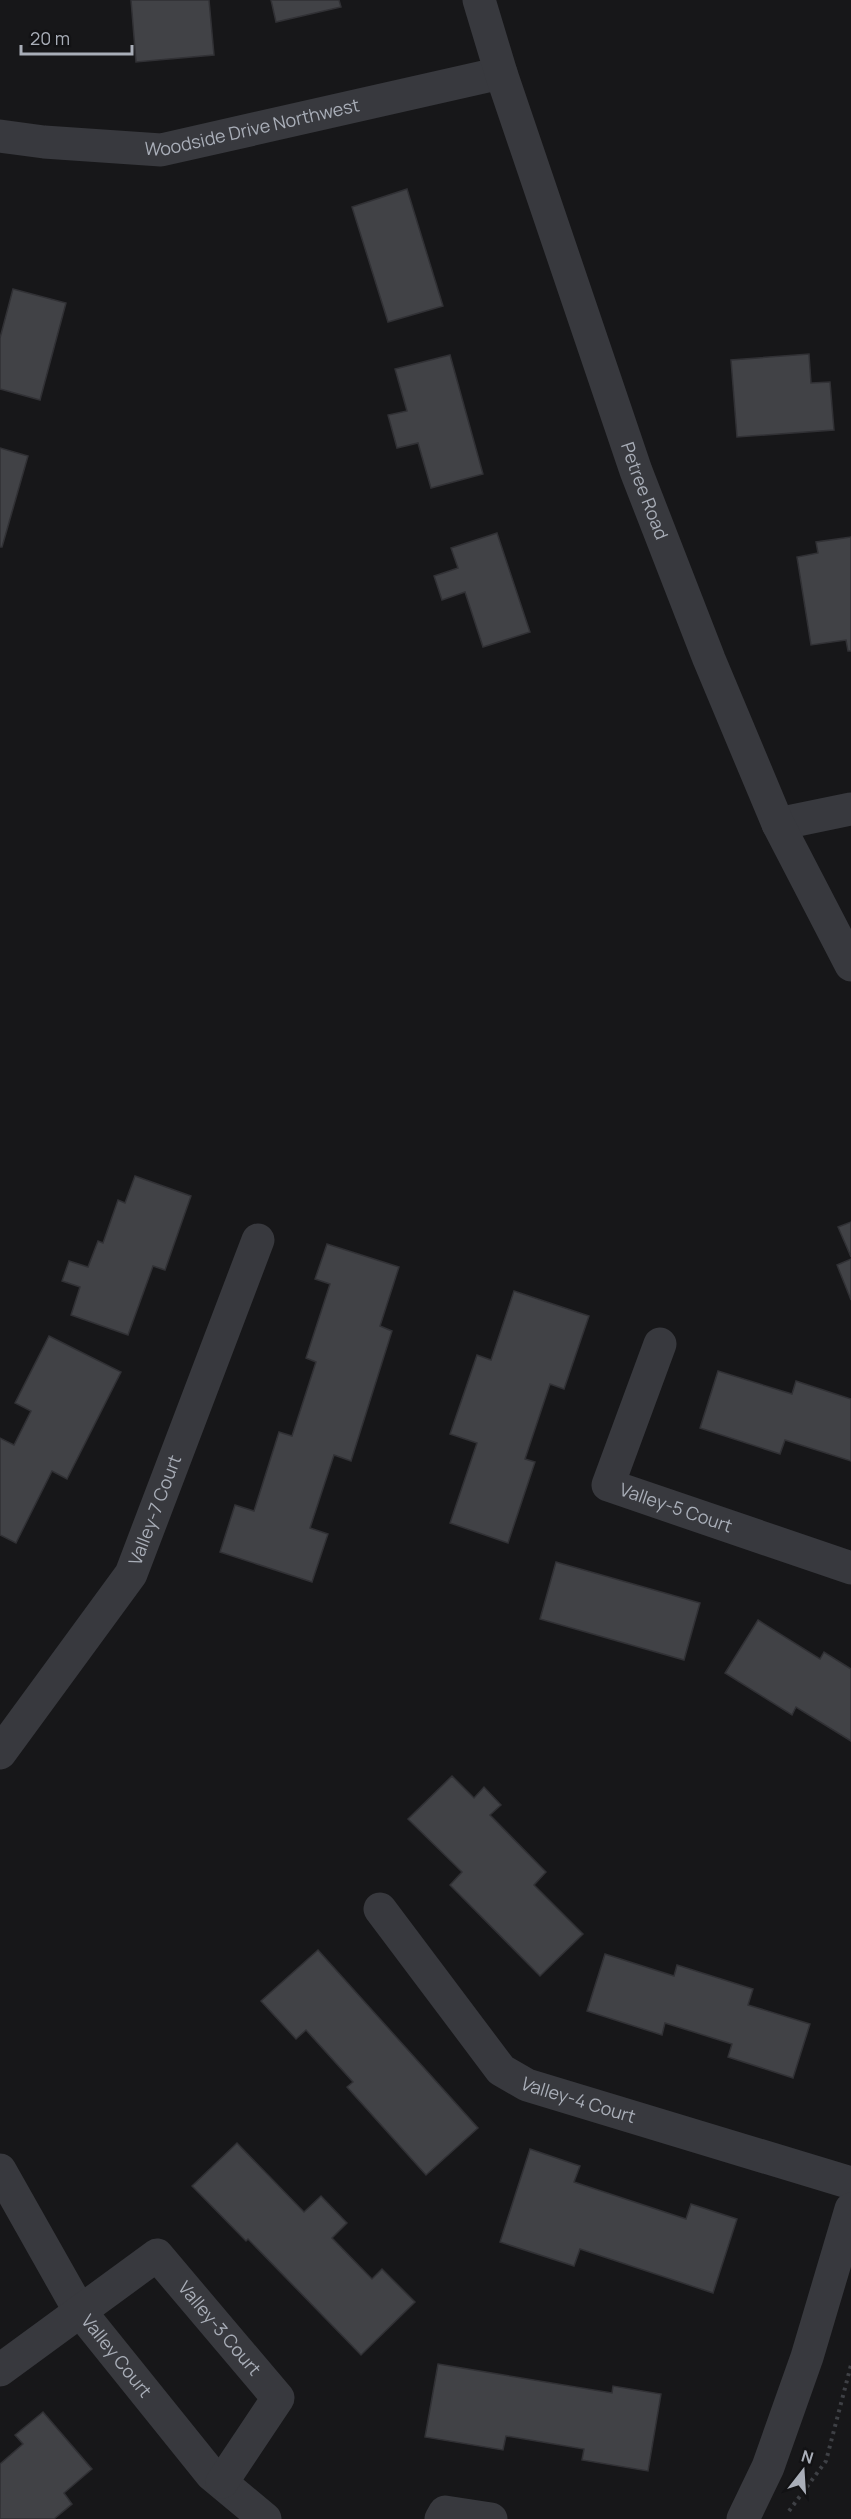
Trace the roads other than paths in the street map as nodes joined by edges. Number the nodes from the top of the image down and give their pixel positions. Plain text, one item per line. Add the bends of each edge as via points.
1 (479, 0) edge
2 (501, 73) junction
3 (0, 136) edge
4 (851, 809) edge
5 (778, 824) junction
6 (851, 965) edge
7 (258, 1240) dead end
8 (660, 1344) dead end
9 (851, 1568) edge
10 (0, 1753) edge
11 (380, 1909) dead end
12 (0, 2170) edge
13 (851, 2183) edge
14 (851, 2209) edge
15 (79, 2310) junction
16 (0, 2370) edge
17 (222, 2482) junction
18 (265, 2519) edge
19 (441, 2519) edge
20 (491, 2519) edge
21 (743, 2519) edge

1 - 2 street, Petree Road
2 - 3 street, Woodside Drive Northwest via 161,150
2 - 5 street, Petree Road via 636,471
4 - 5 street
5 - 6 street, Petree Road
7 - 10 street, Valley-7 Court via 131,1574
8 - 9 street, Valley-5 Court via 608,1485
11 - 13 street, Valley-4 Court via 501,2070 527,2085
12 - 15 street, Valley Court
14 - 21 street via 807,2357 768,2467
15 - 16 street
15 - 17 street, Valley Court via 211,2474
15 - 17 street, Valley-3 Court via 157,2255 278,2398
17 - 18 street, Valley Court
19 - 20 street via 445,2512

